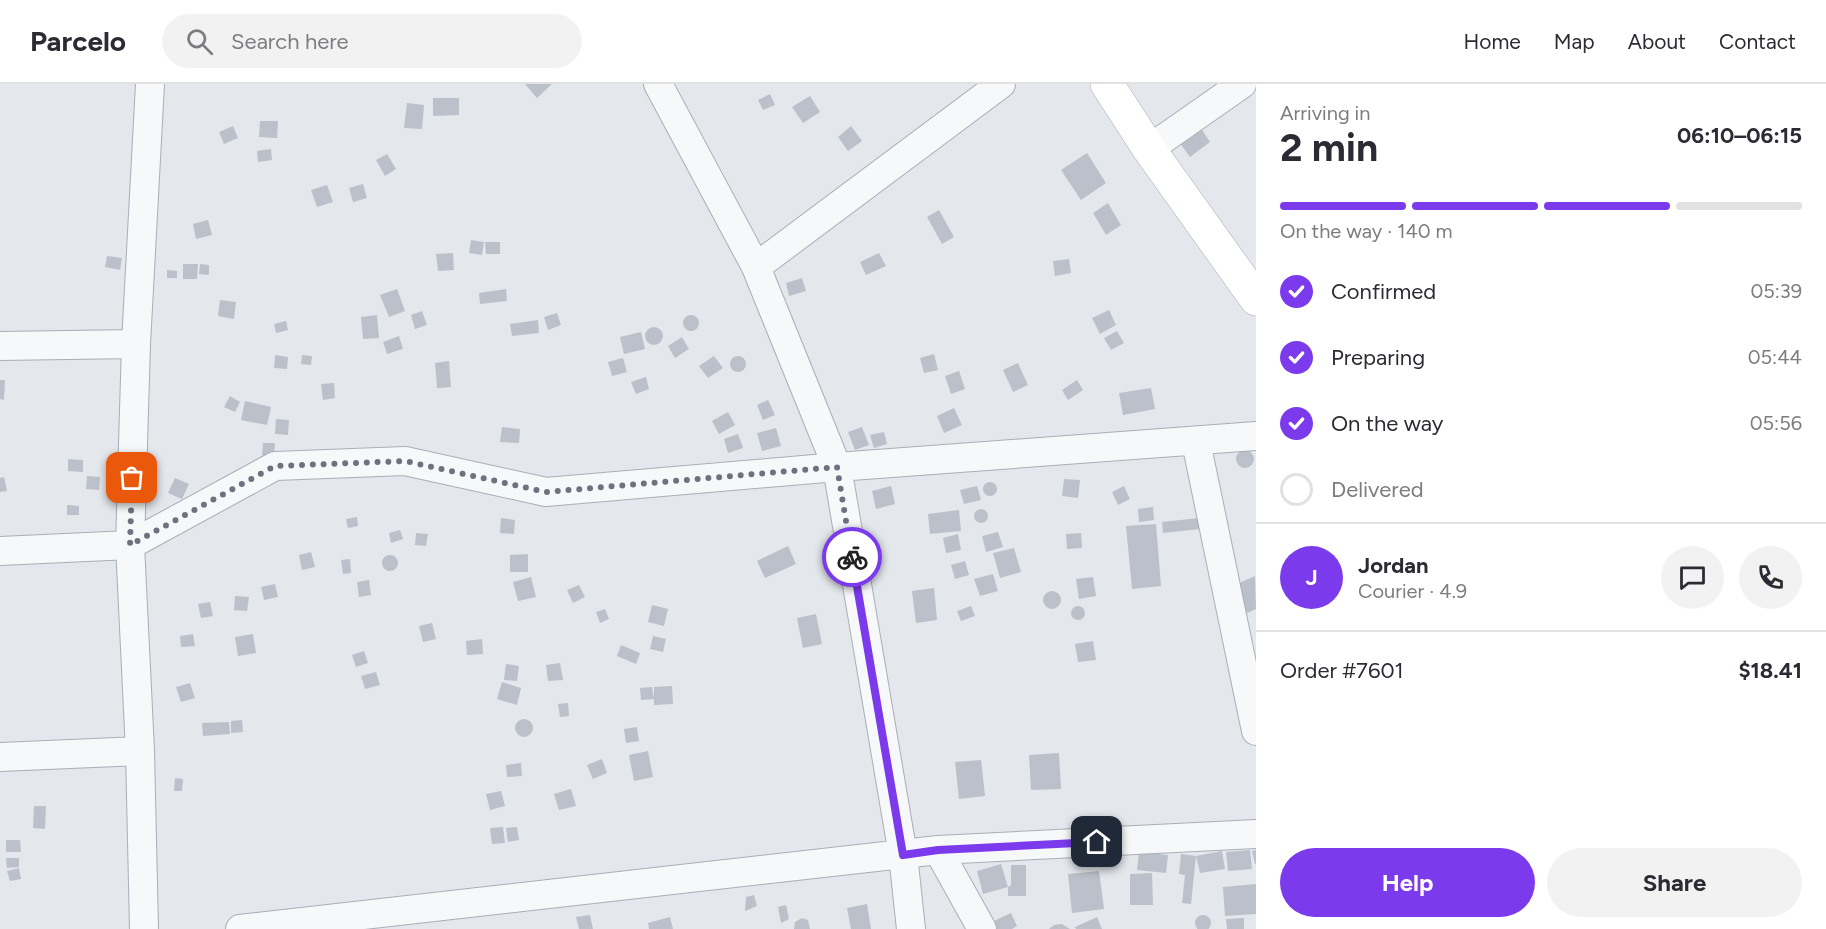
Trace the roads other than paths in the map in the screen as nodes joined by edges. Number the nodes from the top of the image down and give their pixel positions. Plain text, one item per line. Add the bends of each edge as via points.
1 (150, 84) edge
2 (658, 84) edge
3 (1001, 84) edge
4 (1107, 84) edge
5 (1242, 84) edge
6 (1149, 149) junction
7 (756, 267) junction
8 (1256, 299) edge
9 (136, 344) junction
10 (0, 346) edge
11 (1256, 436) edge
12 (1196, 442) junction
13 (837, 467) junction
14 (130, 545) junction
15 (0, 551) edge
16 (1256, 731) edge
17 (140, 751) junction
18 (0, 757) edge
19 (1256, 834) edge
20 (938, 850) junction
21 (903, 855) junction
22 (144, 929) edge
23 (240, 929) edge
24 (911, 929) edge
25 (982, 929) edge

1 - 9 street
2 - 7 street
3 - 7 street
4 - 6 street
5 - 6 street
6 - 8 street
7 - 13 street
9 - 10 street
9 - 14 street
11 - 12 street
12 - 13 street
12 - 16 street
13 - 14 street via 546,492 405,461 275,466
13 - 21 street
14 - 15 street
14 - 17 street
17 - 18 street
17 - 22 street
19 - 20 street
20 - 21 street
20 - 25 street
21 - 23 street
21 - 24 street

